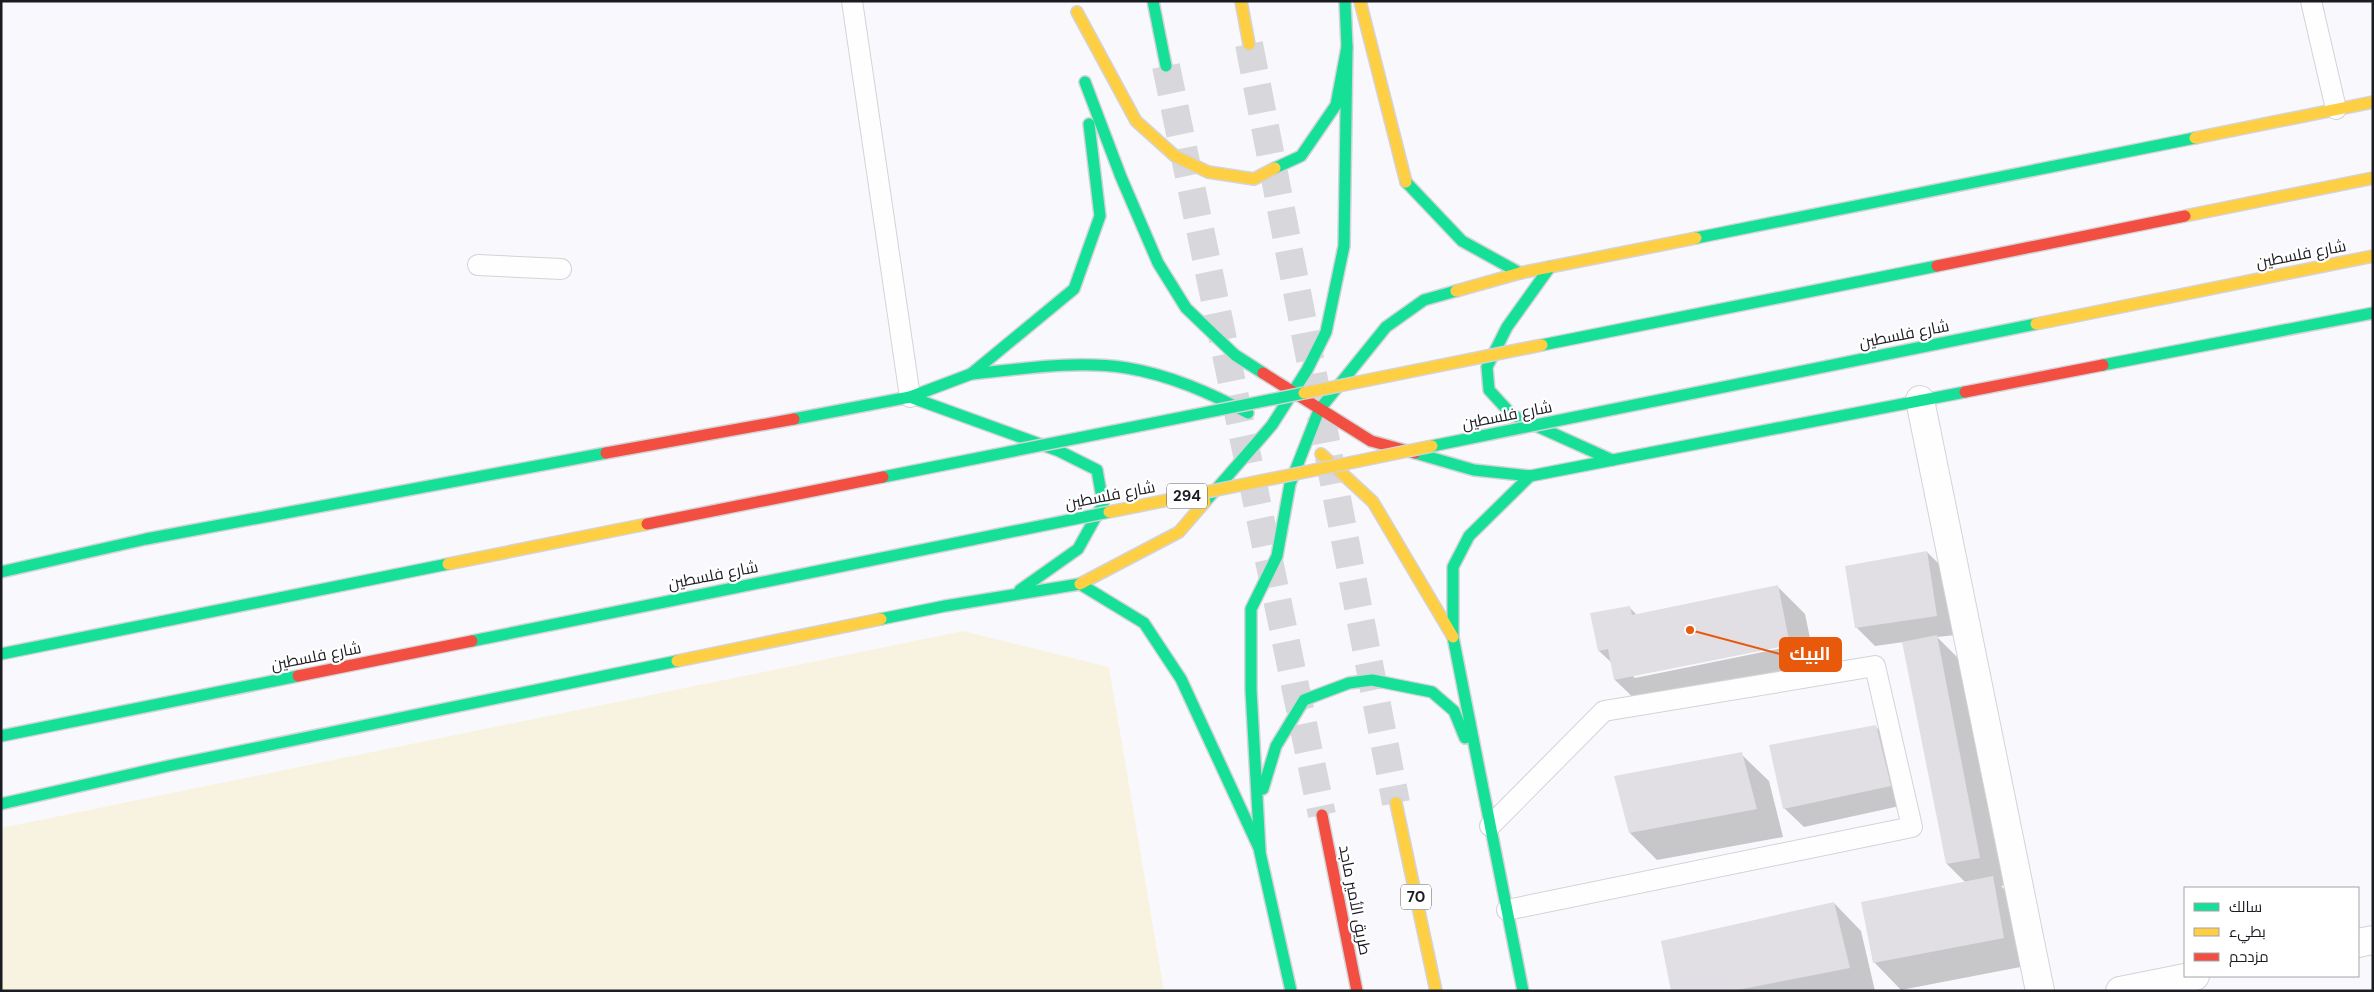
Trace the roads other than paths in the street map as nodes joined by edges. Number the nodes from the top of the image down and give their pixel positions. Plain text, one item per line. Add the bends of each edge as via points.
1 (852, 1) edge
2 (1153, 1) edge
3 (1241, 1) edge
4 (1345, 1) edge
5 (1360, 1) edge
6 (2310, 1) edge
7 (1076, 7) edge
8 (1080, 42) dead end
9 (1249, 44) tunnel mouth
10 (1347, 47) junction
11 (1166, 66) tunnel mouth
12 (2373, 102) edge
13 (2336, 109) junction
14 (2373, 178) edge
15 (2373, 256) edge
16 (478, 265) dead end
17 (1550, 266) junction
18 (561, 268) dead end
19 (1520, 272) junction
20 (2373, 313) edge
21 (971, 374) junction
22 (1292, 393) junction
23 (910, 397) junction
24 (1920, 400) junction
25 (1319, 410) junction
26 (1268, 423) junction
27 (1301, 443) junction
28 (1612, 460) junction
29 (1530, 476) junction
30 (1, 572) edge
31 (1080, 584) junction
32 (1015, 594) junction
33 (1453, 637) junction
34 (1, 654) edge
35 (1, 736) edge
36 (1480, 776) junction
37 (1396, 803) tunnel mouth
38 (1, 804) edge
39 (1322, 815) tunnel mouth
40 (1490, 826) junction
41 (1260, 850) junction
42 (1507, 910) junction
43 (2373, 940) edge
44 (2359, 943) edge
45 (2190, 977) edge
46 (1291, 991) edge
47 (1357, 991) edge
48 (1436, 991) edge
49 (1523, 991) edge
50 (2040, 991) edge
51 (2120, 991) edge

1 - 23 lane
2 - 11 main road
3 - 9 main road
4 - 10 main road
5 - 19 main road via 1406,184 1462,241
6 - 13 lane
7 - 8 main road
7 - 10 main road via 1136,121 1175,156 1208,172 1254,179 1301,156 1336,105
10 - 22 main road via 1344,246 1326,332
12 - 13 main road
13 - 17 main road
14 - 34 main road, bridge
15 - 35 main road, شارع فلسطين / 294, bridge
16 - 18 lane
17 - 19 main road
17 - 28 main road via 1507,327 1487,367 1489,390 1512,415
19 - 25 main road via 1424,300 1386,328
20 - 24 main road
21 - 22 main road via 1074,289 1100,216 1084,77 1121,177 1158,263 1186,308 1234,355
21 - 23 main road
21 - 26 main road via 1074,366 1109,366 1150,372 1225,400
22 - 25 main road
22 - 26 main road
23 - 30 main road via 155,538
23 - 32 main road via 1059,451 1097,470 1103,504 1078,549
24 - 28 main road
24 - 50 street
25 - 27 main road
25 - 29 main road via 1371,441 1474,470
26 - 31 main road via 1179,532
27 - 33 main road via 1325,456 1373,502
27 - 41 main road via 1277,556 1251,609 1251,690
28 - 29 main road
29 - 33 main road via 1469,536 1453,567
31 - 32 main road
31 - 41 main road via 1144,623 1181,679
32 - 38 main road via 488,700
33 - 36 main road
36 - 40 main road
36 - 41 main road via 1454,712 1432,692 1372,680 1349,683 1304,700 1276,746 1263,789
37 - 48 main road, 70
39 - 47 main road, طريق الأمير ماجد
40 - 42 main road
40 - 42 lane via 1604,712 1875,666 1912,827
41 - 46 main road
42 - 49 main road
43 - 44 street
45 - 51 street

